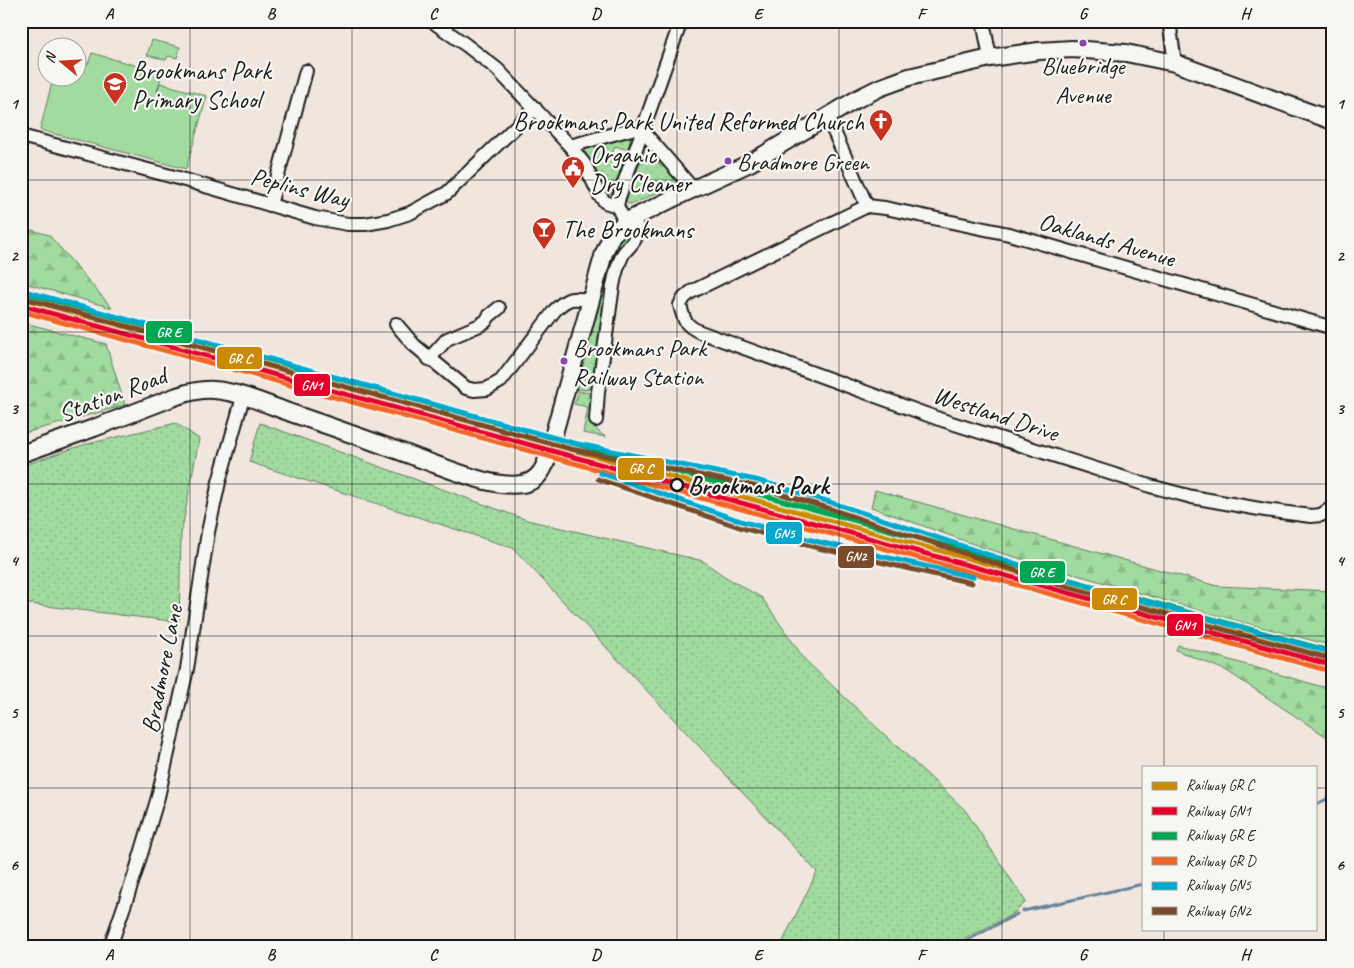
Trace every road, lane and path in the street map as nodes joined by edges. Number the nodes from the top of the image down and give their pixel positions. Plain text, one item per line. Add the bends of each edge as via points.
1 (432, 21) edge
2 (681, 21) edge
3 (983, 21) edge
4 (1168, 21) edge
5 (990, 58) junction
6 (1175, 63) junction
7 (306, 72) dead end
8 (535, 108) junction
9 (827, 116) junction
10 (1333, 121) edge
11 (642, 130) junction
12 (21, 136) edge
13 (570, 146) junction
14 (693, 189) junction
15 (270, 205) junction
16 (617, 206) junction
17 (867, 206) junction
18 (629, 220) junction
19 (597, 278) junction
20 (613, 283) junction
21 (590, 301) junction
22 (500, 308) dead end
23 (396, 324) dead end
24 (1333, 328) edge
25 (429, 359) junction
26 (244, 397) junction
27 (596, 420) dead end
28 (21, 454) edge
29 (1333, 507) edge
30 (110, 947) edge

1 - 8 street via 497,69
2 - 11 street
3 - 5 street
4 - 6 street
5 - 6 street via 1072,49 1126,53
5 - 9 street via 909,77 879,88
6 - 10 street
7 - 15 street
8 - 13 street
8 - 15 street, Peplins Way via 447,193 410,213 388,220 348,224
9 - 14 street via 750,163
9 - 17 street
11 - 13 street via 635,128
11 - 14 street
11 - 16 street
12 - 15 street, Peplins Way
13 - 16 street via 585,165 600,196 605,202
14 - 18 street
16 - 18 street
17 - 24 street, Oaklands Avenue via 1009,234
17 - 29 street, Westland Drive via 691,292 680,306 684,321 691,328 939,419 1146,484 1192,497 1311,516 1321,515
18 - 19 street via 607,244
18 - 20 street via 638,230
19 - 20 street
19 - 21 street, Station Road
20 - 27 street
21 - 25 street via 572,298 564,301 501,381 487,389 466,388
21 - 26 street, Station Road via 546,462 539,475 523,484 490,481 448,469
22 - 25 street via 480,325 447,339
23 - 25 street
26 - 28 street, Station Road via 214,390 190,392
26 - 30 street, Bradmore Lane via 208,532 186,669 158,797 136,874

